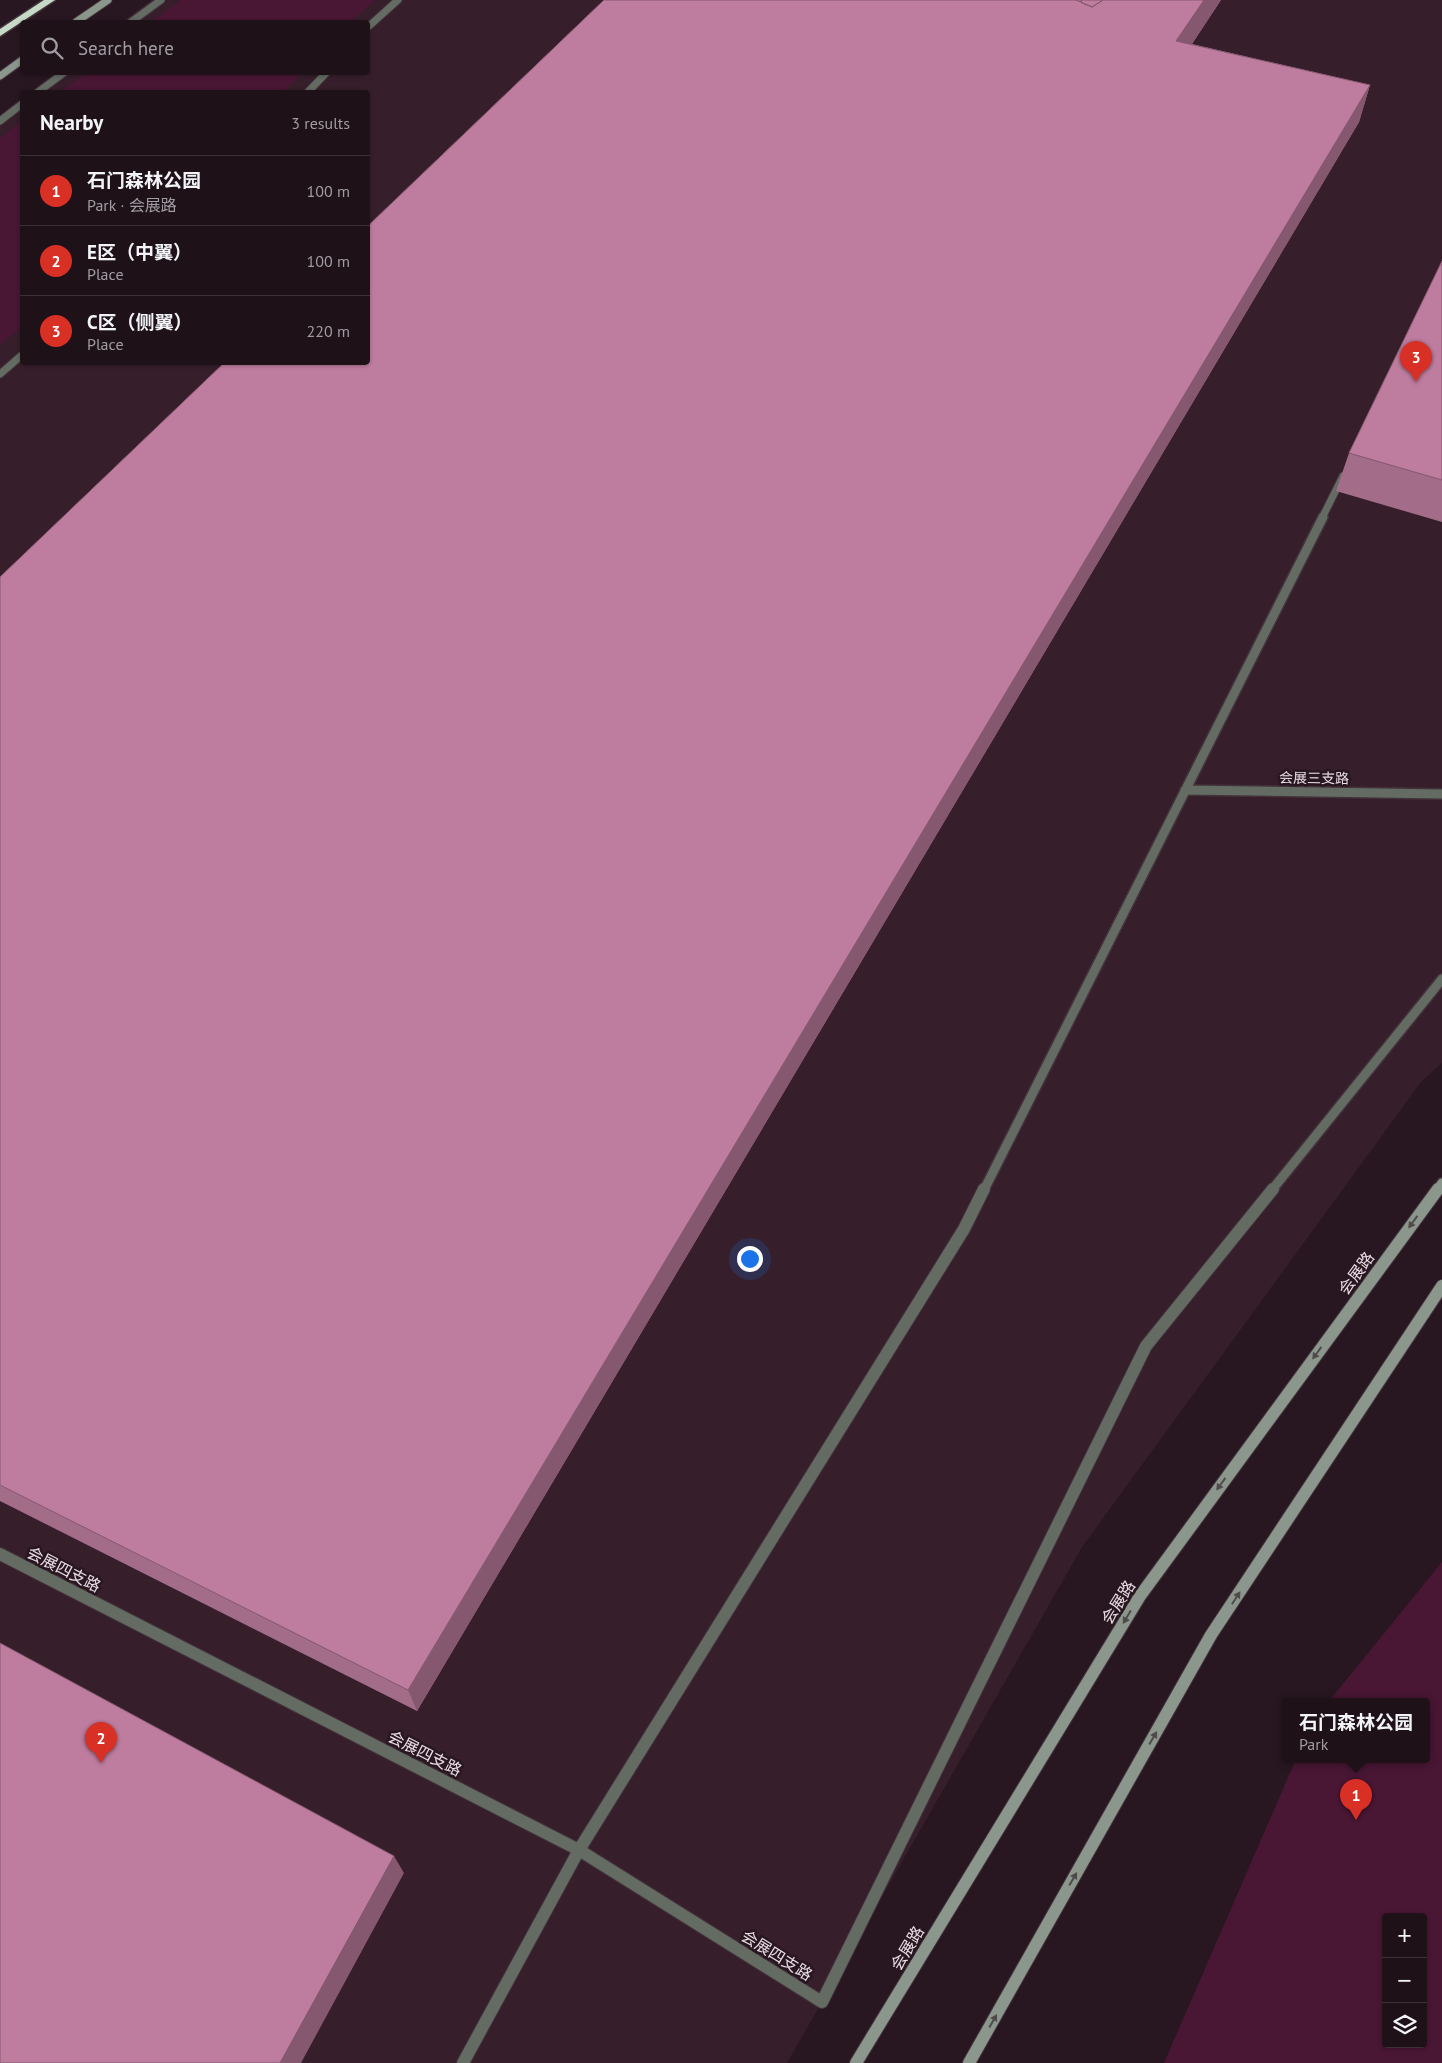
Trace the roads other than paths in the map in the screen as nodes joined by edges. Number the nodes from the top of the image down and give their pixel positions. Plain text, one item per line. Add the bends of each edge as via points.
1 (50, 0) edge
2 (108, 0) edge
3 (161, 0) edge
4 (398, 0) edge
5 (79, 20) edge
6 (134, 20) edge
7 (370, 25) edge
8 (0, 33) edge
9 (20, 61) edge
10 (61, 75) edge
11 (323, 75) edge
12 (0, 76) edge
13 (41, 90) edge
14 (310, 90) edge
15 (20, 106) edge
16 (0, 121) edge
17 (20, 357) edge
18 (0, 374) edge
19 (1348, 467) dead end
20 (1185, 790) junction
21 (1442, 794) edge
22 (1442, 979) edge
23 (1442, 1183) edge
24 (1442, 1286) edge
25 (0, 1554) edge
26 (579, 1850) junction
27 (463, 2063) edge
28 (856, 2063) edge
29 (969, 2063) edge

1 - 8 highway
2 - 5 main road
3 - 6 lane
4 - 7 lane
9 - 12 main road
10 - 13 lane
11 - 14 lane
15 - 16 lane
17 - 18 lane
19 - 20 lane
20 - 21 lane, 会展三支路
20 - 26 lane via 964,1229
22 - 26 lane, 会展四支路 via 1146,1346 822,2002
23 -> 28 main road, 会展路 via 1140,1596
29 -> 24 main road via 1211,1635
25 - 26 lane, 会展四支路
26 - 27 lane

